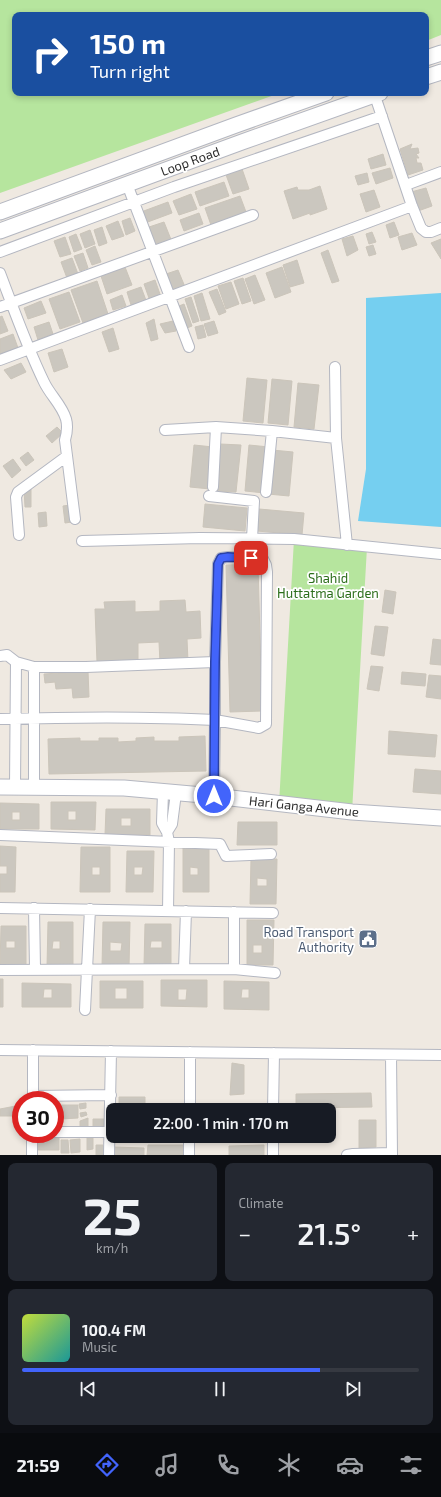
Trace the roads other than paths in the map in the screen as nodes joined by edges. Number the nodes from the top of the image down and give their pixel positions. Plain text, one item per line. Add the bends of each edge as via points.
1 (441, 53) edge
2 (429, 57) edge
3 (441, 72) edge
4 (429, 76) edge
5 (318, 96) edge
6 (370, 96) edge
7 (377, 96) edge
8 (382, 116) junction
9 (441, 172) edge
10 (127, 184) junction
11 (406, 185) junction
12 (134, 203) junction
13 (412, 206) junction
14 (0, 212) edge
15 (253, 215) dead end
16 (441, 228) edge
17 (0, 231) edge
18 (153, 251) junction
19 (0, 252) edge
20 (0, 273) edge
21 (170, 296) junction
22 (11, 303) junction
23 (0, 307) edge
24 (189, 348) dead end
25 (28, 350) junction
26 (0, 360) edge
27 (335, 367) dead end
28 (216, 427) junction
29 (165, 430) dead end
30 (272, 431) junction
31 (336, 438) junction
32 (67, 456) junction
33 (266, 492) dead end
34 (75, 519) dead end
35 (19, 535) dead end
36 (252, 539) junction
37 (82, 541) dead end
38 (347, 545) junction
39 (441, 554) edge
40 (0, 656) edge
41 (16, 662) junction
42 (215, 662) junction
43 (34, 668) junction
44 (33, 718) junction
45 (0, 719) edge
46 (15, 719) junction
47 (216, 720) junction
48 (7, 787) edge
49 (34, 787) junction
50 (170, 792) junction
51 (214, 796) junction
52 (441, 818) edge
53 (0, 835) edge
54 (168, 837) junction
55 (271, 854) dead end
56 (0, 908) edge
57 (34, 908) junction
58 (90, 909) junction
59 (168, 911) junction
60 (186, 911) junction
61 (234, 912) junction
62 (273, 913) dead end
63 (35, 969) junction
64 (87, 969) junction
65 (184, 969) junction
66 (234, 969) junction
67 (0, 970) edge
68 (275, 973) dead end
69 (85, 1010) dead end
70 (0, 1050) edge
71 (33, 1050) junction
72 (111, 1052) junction
73 (190, 1052) junction
74 (274, 1053) junction
75 (391, 1055) junction
76 (441, 1056) edge
77 (33, 1091) edge
78 (111, 1095) junction
79 (64, 1097) edge
80 (111, 1103) edge
81 (190, 1103) edge
82 (273, 1103) edge
83 (64, 1132) edge
84 (106, 1132) edge
85 (32, 1143) edge
86 (109, 1143) edge
87 (189, 1143) edge
88 (273, 1143) edge
89 (392, 1154) edge
90 (32, 1155) edge
91 (110, 1155) edge
92 (189, 1155) edge
93 (273, 1155) edge
94 (348, 1155) edge

1 - 2 main road
3 - 4 main road
5 - 14 main road, Loop Road
6 - 10 main road, Loop Road
7 - 8 street
8 - 11 street
8 - 12 street
9 - 11 street
10 - 12 street
10 - 17 main road, Loop Road
11 - 13 street
12 - 18 street
12 - 19 street
13 - 16 street via 421,228 426,232
13 - 21 street
15 - 18 street
18 - 21 street
18 - 22 street
20 - 22 street
21 - 24 street
21 - 25 street
22 - 23 street
22 - 25 street
25 - 26 street
25 - 32 street via 46,388 66,419 68,429 64,440
27 - 31 street
28 - 29 street
28 - 30 street
28 - 36 street via 211,492 254,501
30 - 31 street
30 - 33 street
31 - 38 street
32 - 34 street
32 - 35 street via 18,492 16,497
36 - 37 street
36 - 38 street via 294,539
38 - 39 street
40 - 41 street via 7,655
41 - 43 street
41 - 46 street
42 - 43 street
42 - 47 street
42 - 47 street via 218,564 221,558 228,557 263,559 267,572 266,724 259,728
43 - 44 street
44 - 46 street
44 - 47 street
44 - 49 street
45 - 46 street
46 - 48 street via 16,740
47 - 51 street
48 - 49 main road, Hari Ganga Avenue
49 - 50 main road, Hari Ganga Avenue via 124,788
50 - 51 main road, Hari Ganga Avenue
50 - 54 street via 162,823
51 - 52 main road, Hari Ganga Avenue via 323,809
53 - 54 street
54 - 55 street via 220,844 226,856
54 - 59 street
56 - 57 street
57 - 58 street
57 - 63 street
58 - 59 street
58 - 64 street
59 - 60 street
60 - 61 street
60 - 65 street
61 - 62 street
61 - 66 street
63 - 64 street
63 - 67 street
64 - 65 street
64 - 69 street
65 - 66 street
66 - 68 street
70 - 71 street
71 - 72 street
71 - 77 street
72 - 73 street
72 - 78 street
73 - 74 street
73 - 81 street
74 - 75 street
74 - 82 street
75 - 76 street
75 - 89 street
78 - 79 street
78 - 80 street
83 - 84 street
85 - 90 street
86 - 91 street
87 - 92 street
88 - 93 street
89 - 94 street

